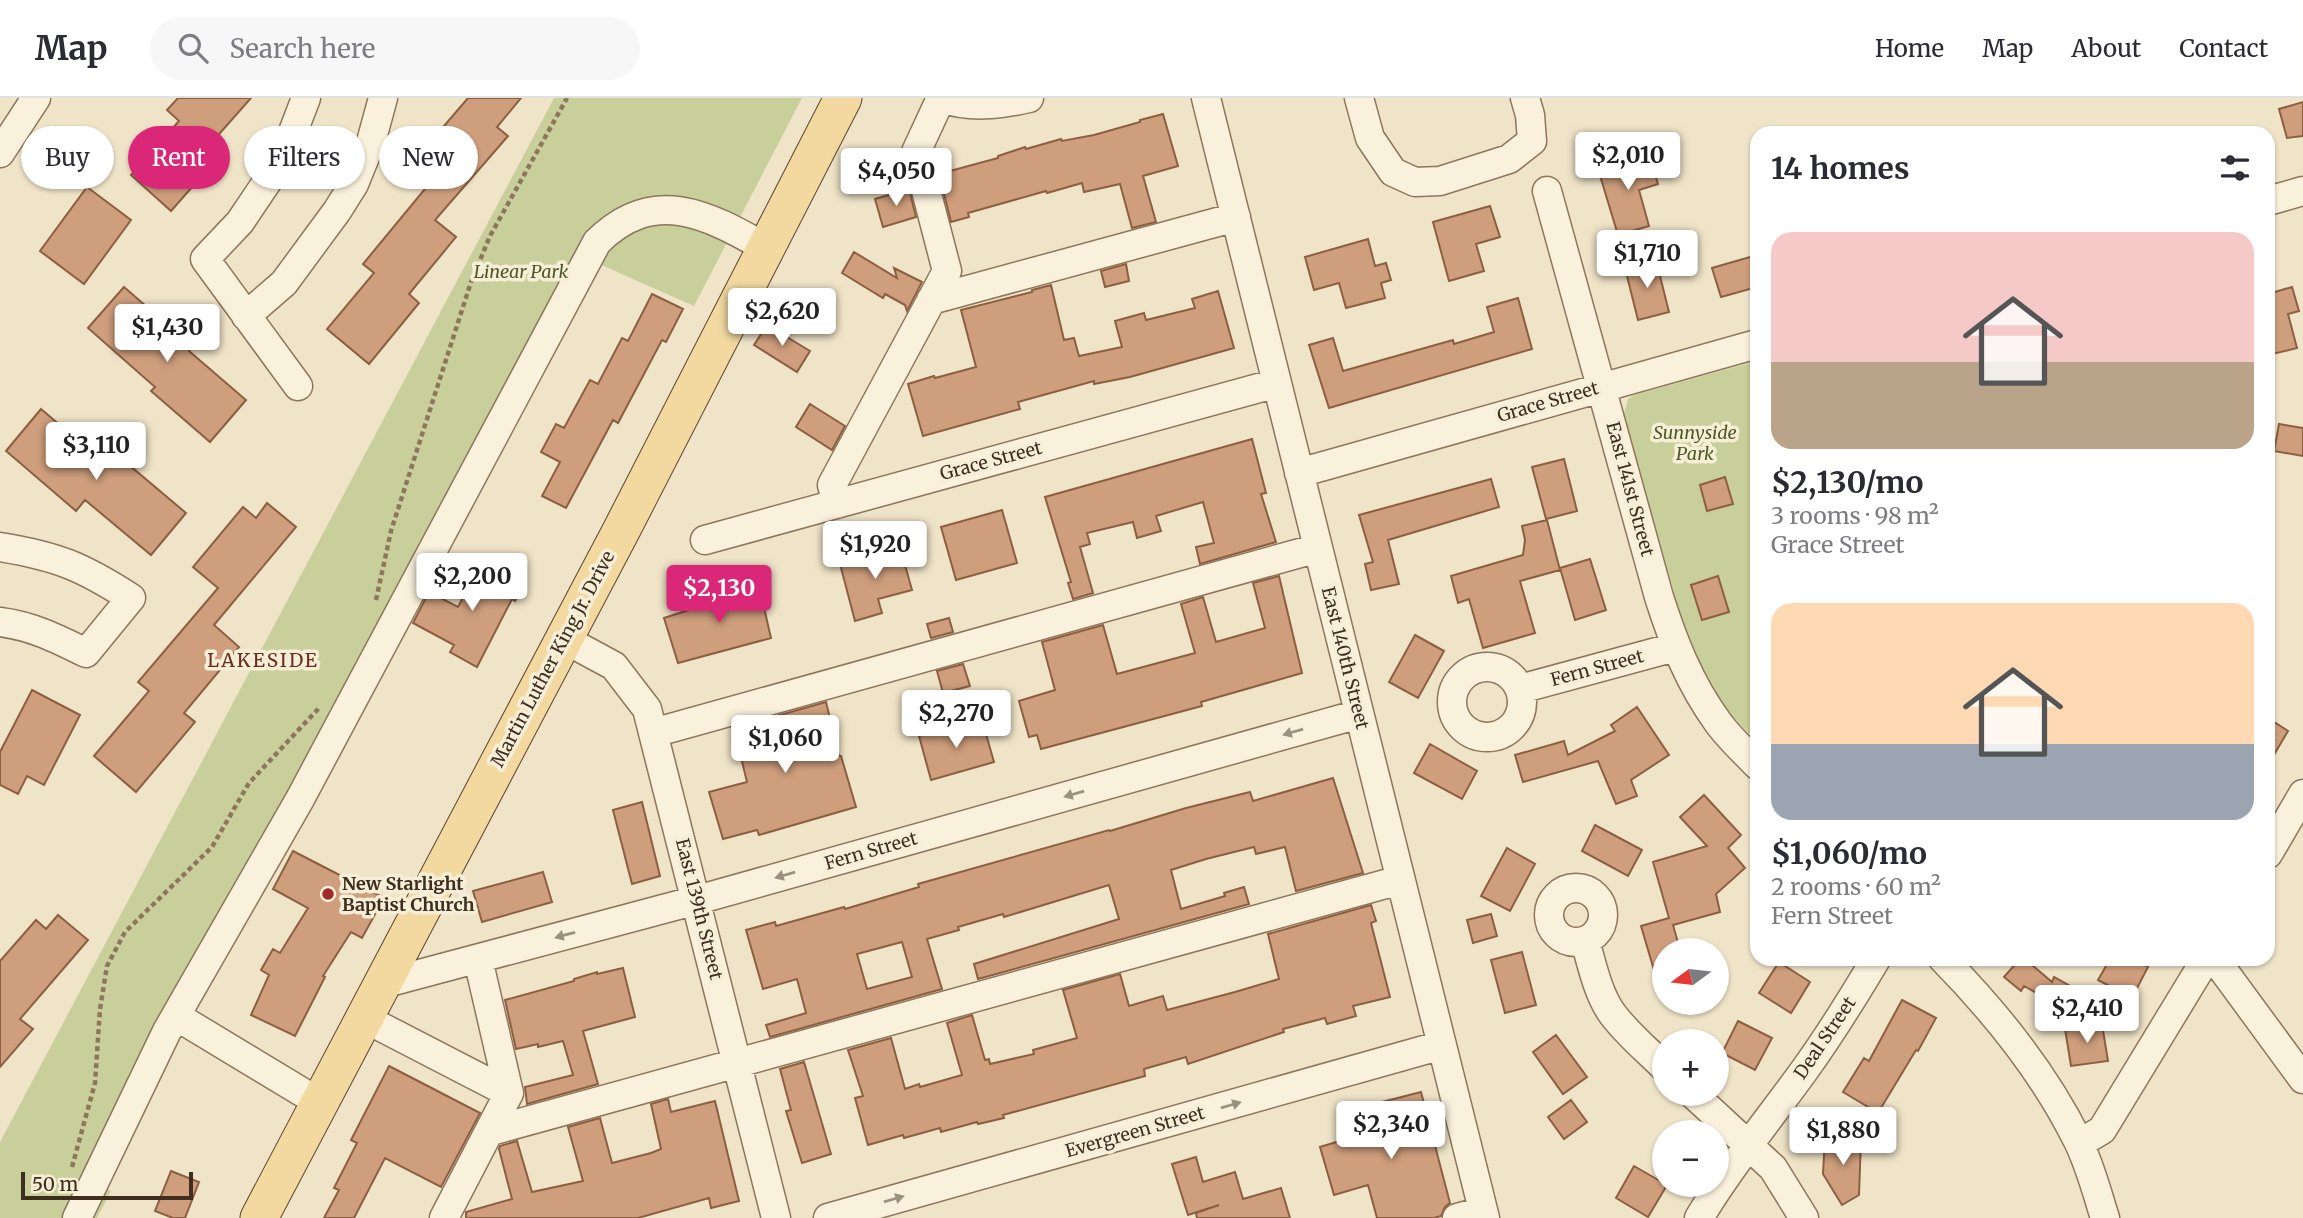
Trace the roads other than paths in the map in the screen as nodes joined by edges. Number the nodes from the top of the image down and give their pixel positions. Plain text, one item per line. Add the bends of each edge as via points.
1 (36, 98) edge
2 (306, 98) edge
3 (383, 98) edge
4 (843, 98) edge
5 (941, 98) edge
6 (1029, 98) edge
7 (1206, 98) edge
8 (1359, 98) edge
9 (1525, 98) edge
10 (0, 153) edge
11 (1547, 191) dead end
12 (2303, 191) edge
13 (2275, 199) edge
14 (1236, 217) junction
15 (766, 248) junction
16 (931, 300) junction
17 (246, 316) junction
18 (1750, 346) edge
19 (1277, 383) junction
20 (298, 386) dead end
21 (1602, 387) junction
22 (1299, 473) junction
23 (837, 504) junction
24 (705, 540) dead end
25 (0, 547) edge
26 (1318, 548) junction
27 (0, 622) edge
28 (564, 639) junction
29 (1675, 647) junction
30 (1520, 689) dead end
31 (1359, 714) junction
32 (653, 733) junction
33 (1750, 757) edge
34 (2303, 794) edge
35 (2275, 842) edge
36 (1401, 880) junction
37 (697, 900) junction
38 (1585, 941) dead end
39 (478, 959) junction
40 (1871, 966) edge
41 (1949, 966) edge
42 (2202, 966) edge
43 (2220, 966) edge
44 (382, 984) junction
45 (176, 1016) junction
46 (364, 1018) junction
47 (1442, 1045) junction
48 (1652, 1055) edge
49 (737, 1063) junction
50 (2303, 1079) edge
51 (509, 1093) junction
52 (320, 1103) junction
53 (1706, 1106) edge
54 (491, 1131) junction
55 (2080, 1143) junction
56 (1748, 1145) junction
57 (1475, 1216) edge
58 (77, 1218) edge
59 (259, 1218) edge
60 (444, 1218) edge
61 (776, 1218) edge
62 (828, 1218) edge
63 (1699, 1218) edge
64 (1804, 1218) edge
65 (2105, 1218) edge

1 - 10 street
2 - 17 street via 283,158 240,222 205,259
3 - 17 street via 371,142 348,193 284,283
4 - 15 main road, Martin Luther King Jr. Drive
5 - 6 street via 969,105
5 - 16 street via 916,152 947,271
7 - 14 street, East 140th Street
8 - 9 street via 1370,138 1393,172 1415,182 1440,181 1509,159 1525,147 1532,141
11 - 21 street, East 141st Street
12 - 13 street
14 - 16 street
14 - 19 street, East 140th Street
15 - 28 main road, Martin Luther King Jr. Drive
15 - 45 street via 701,215 661,210 612,226 597,242 300,799
16 - 23 street via 831,485
17 - 20 street
18 - 21 street, Grace Street
19 - 22 street, East 140th Street
19 - 23 street, Grace Street
21 - 22 street, Grace Street
21 - 29 street, East 141st Street
22 - 26 street, East 140th Street
23 - 24 street, Grace Street
25 - 27 street via 64,561 93,573 131,598 86,653 23,625
26 - 31 street, East 140th Street
26 - 32 street
28 - 32 street, East 139th Street via 614,666 647,709
28 - 44 main road, Martin Luther King Jr. Drive
29 - 30 street, Fern Street
29 - 33 street, East 141st Street via 1718,723
31 - 36 street, East 140th Street
31 -> 37 street, Fern Street
32 - 37 street, East 139th Street
34 - 35 street
36 - 47 street, East 140th Street
36 - 49 street
37 -> 39 street, Fern Street
37 - 49 street, East 139th Street
38 - 48 street via 1602,996
39 - 44 street, Fern Street
39 - 51 street
40 - 56 street, Deal Street via 1805,1069
41 - 55 street via 2012,1037
42 - 55 street via 2102,1130
43 - 50 street
44 - 46 main road, Martin Luther King Jr. Drive
45 - 52 street
45 - 58 street
46 - 51 street
46 - 52 main road, Martin Luther King Jr. Drive
47 - 57 street, East 140th Street
62 -> 47 street, Evergreen Street
49 - 54 street
49 - 61 street, East 139th Street
51 - 54 street
52 - 59 main road, Martin Luther King Jr. Drive
53 - 56 street
54 - 60 street
55 - 65 street
56 - 63 street, Deal Street
56 - 64 street via 1773,1168

